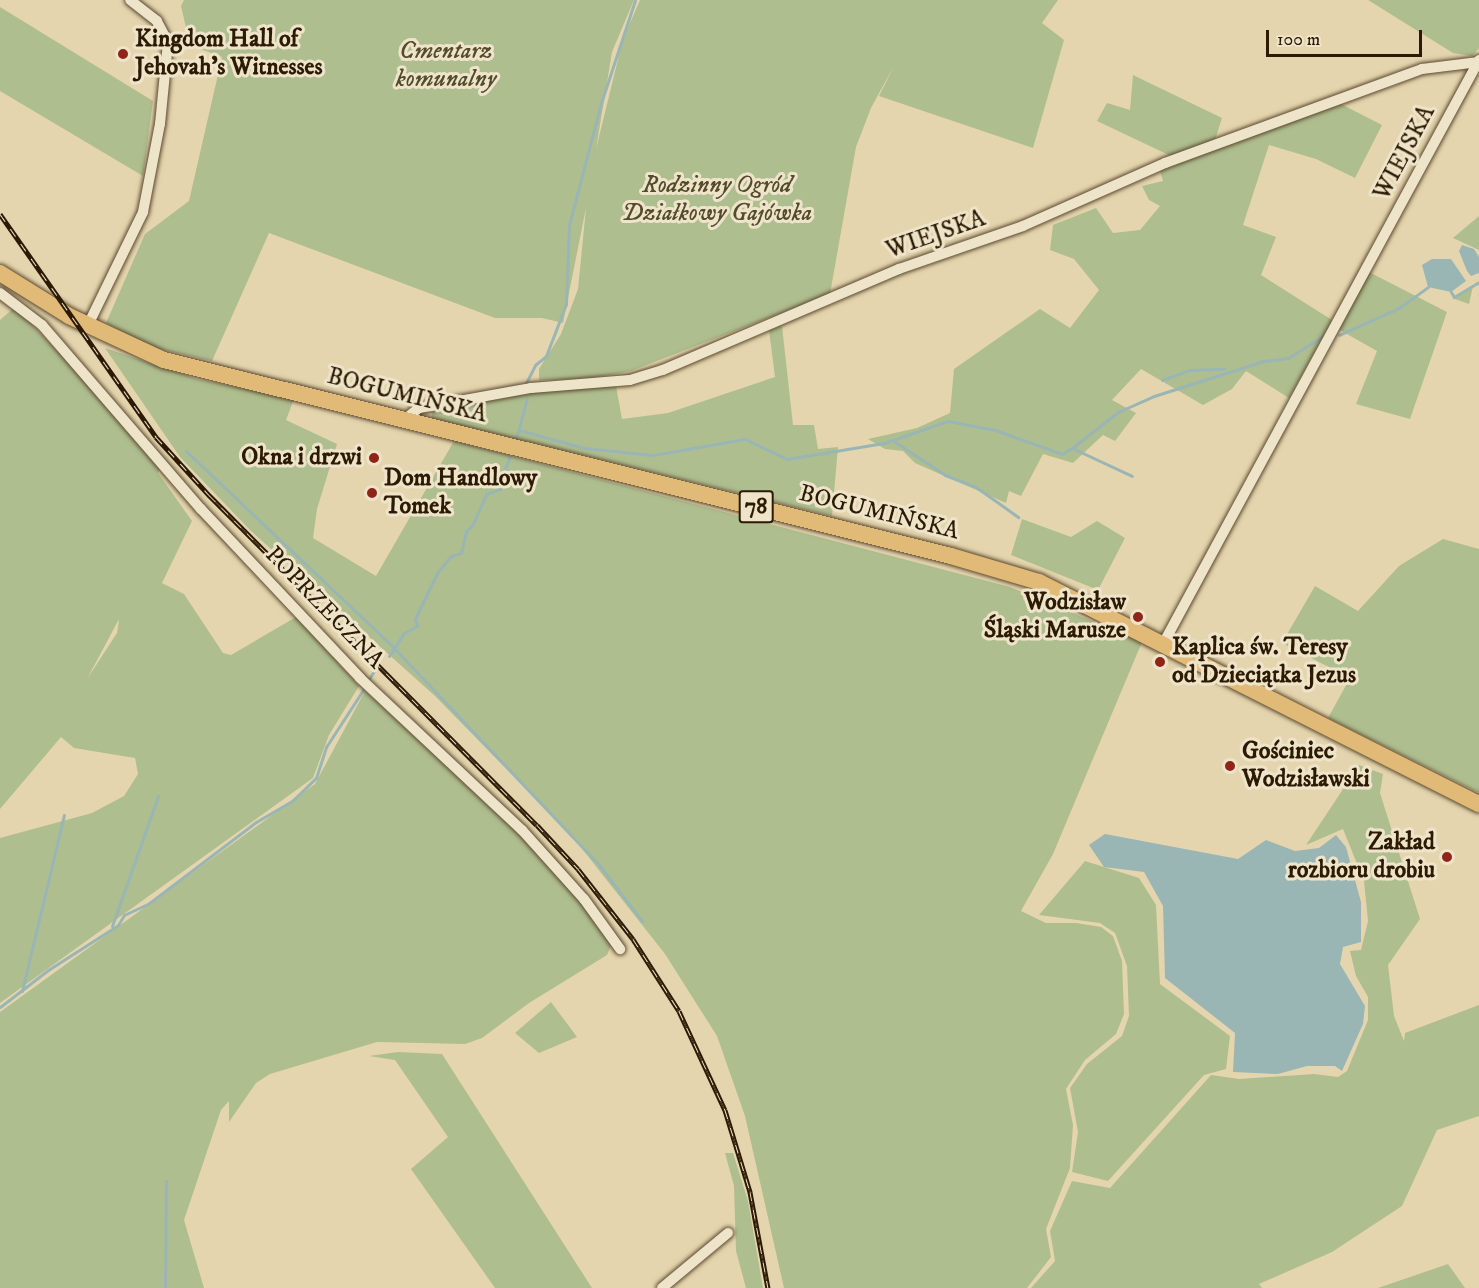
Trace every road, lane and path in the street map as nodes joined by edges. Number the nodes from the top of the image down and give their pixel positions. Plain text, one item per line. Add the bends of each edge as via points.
1 (130, 0) edge
2 (1479, 61) edge
3 (0, 273) edge
4 (0, 293) edge
5 (88, 325) junction
6 (404, 420) junction
7 (1163, 644) junction
8 (1479, 804) edge
9 (620, 949) dead end
10 (728, 1233) dead end
11 (662, 1288) edge

1 - 5 street via 157,21 168,42 160,124 143,212
2 - 6 street, WIEJSKA via 1422,69 1165,163 1023,226 899,269 663,370 630,380 531,388 419,408
2 - 7 street, WIEJSKA
3 - 5 main road, BOGUMIŃSKA / 78
4 - 9 street, POPRZECZNA via 42,325 201,509 360,678 522,830 584,899
5 - 6 main road, BOGUMIŃSKA / 78 via 164,360
6 - 7 main road, BOGUMIŃSKA / 78 via 1013,573 1080,600
7 - 8 main road, BOGUMIŃSKA / 78
10 - 11 street

